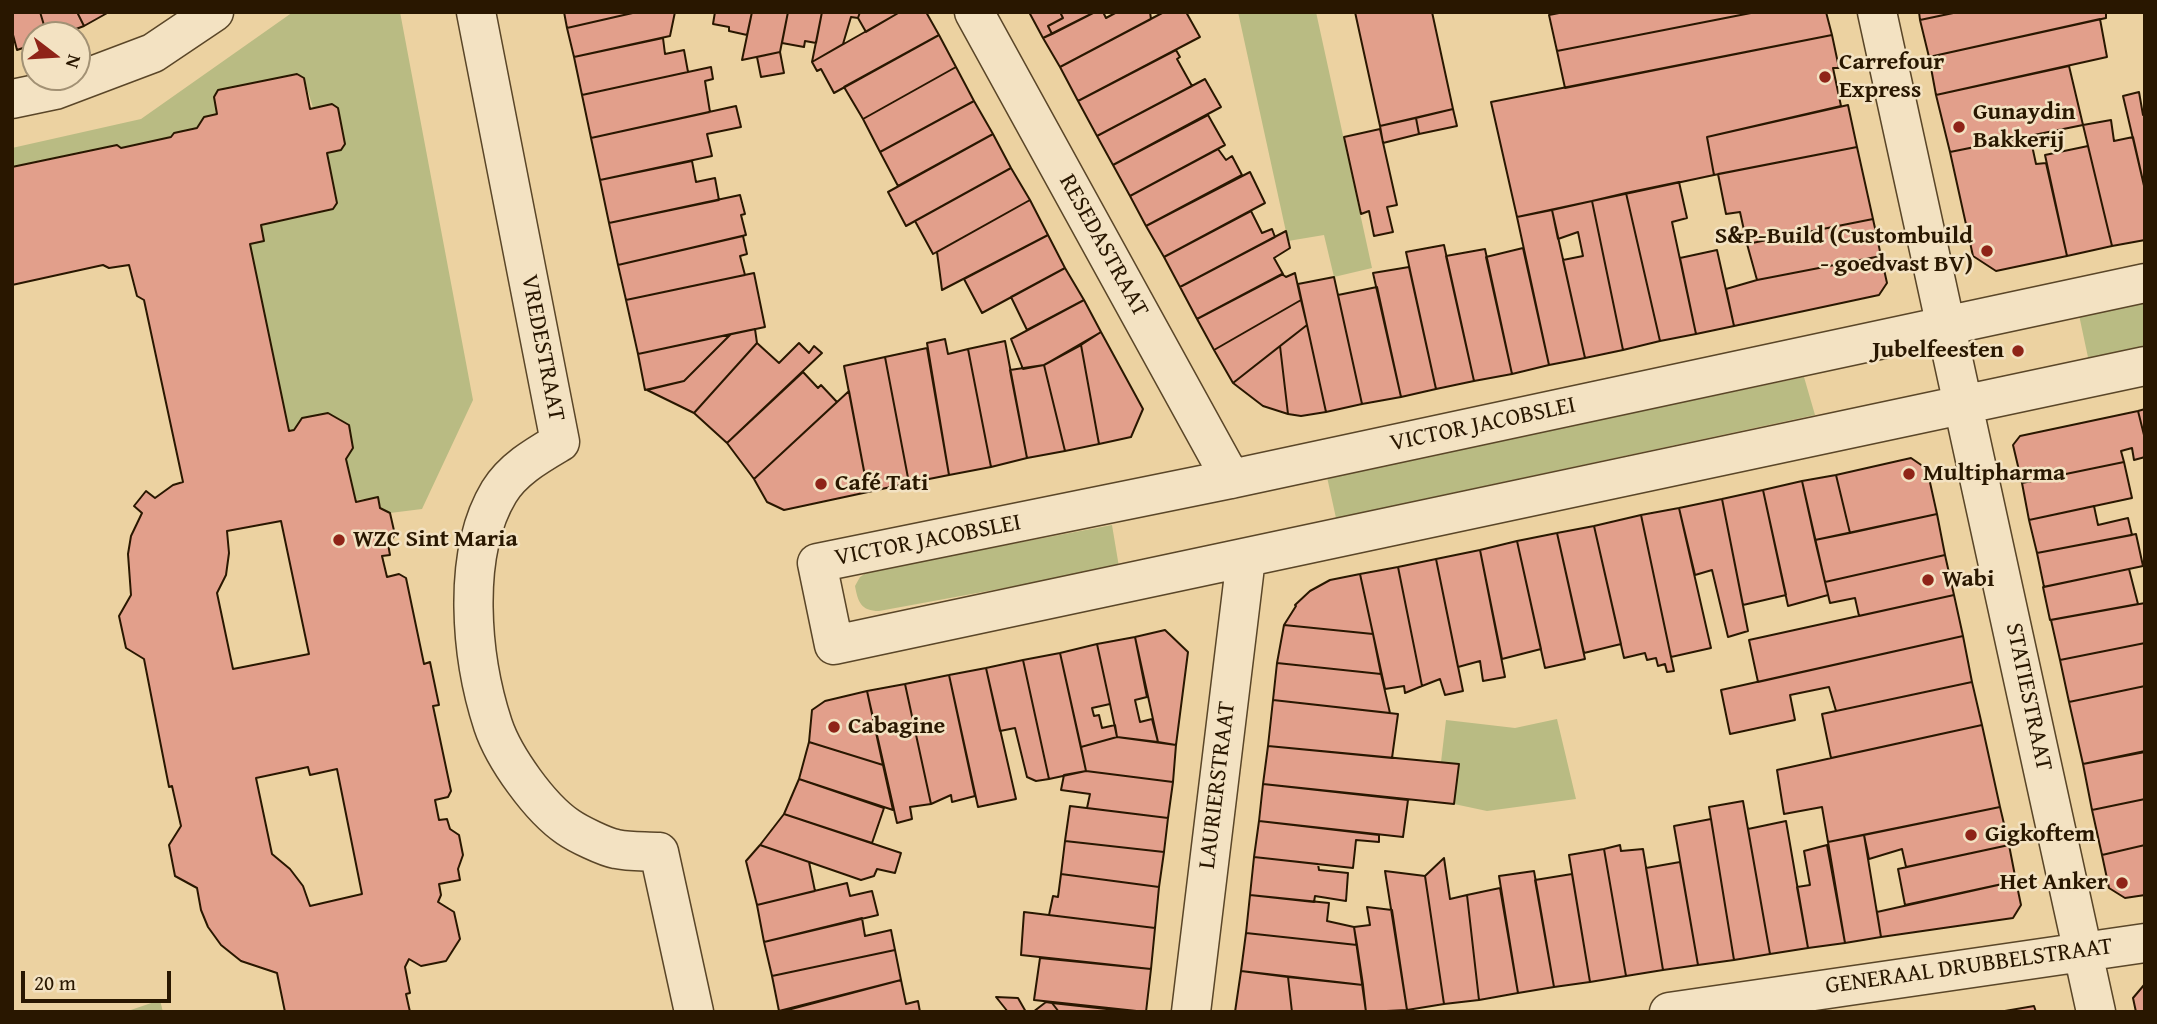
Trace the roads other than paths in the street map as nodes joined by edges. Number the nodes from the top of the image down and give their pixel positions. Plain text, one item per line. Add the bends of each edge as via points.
1 (214, 12) edge
2 (476, 12) edge
3 (974, 12) edge
4 (1877, 12) edge
5 (12, 99) edge
6 (2145, 283) edge
7 (1946, 325) junction
8 (2145, 366) edge
9 (1964, 403) junction
10 (1231, 479) junction
11 (1246, 558) junction
12 (2145, 943) edge
13 (2083, 951) junction
14 (1750, 1005) edge
15 (694, 1012) edge
16 (1191, 1012) edge
17 (1669, 1012) edge
18 (2096, 1012) edge

1 - 5 street via 153,53 55,90
2 - 15 street, VREDESTRAAT via 560,442 527,461 499,491 478,542 475,637 481,680 494,728 524,784 568,827 616,849 659,852
3 - 10 street, RESEDASTRAAT
4 - 7 street, STATIESTRAAT
6 - 7 street, VICTOR JACOBSLEI
7 - 9 street, STATIESTRAAT
7 - 10 street, VICTOR JACOBSLEI
8 - 9 street, VICTOR JACOBSLEI
9 - 11 street, VICTOR JACOBSLEI
9 - 13 street, STATIESTRAAT
10 - 11 street, VICTOR JACOBSLEI via 817,563 834,645
11 - 16 street, LAURIERSTRAAT
12 - 13 street, GENERAAL DRUBBELSTRAAT
13 - 14 street, GENERAAL DRUBBELSTRAAT
13 - 18 street, STATIESTRAAT
14 - 17 street, GENERAAL DRUBBELSTRAAT

